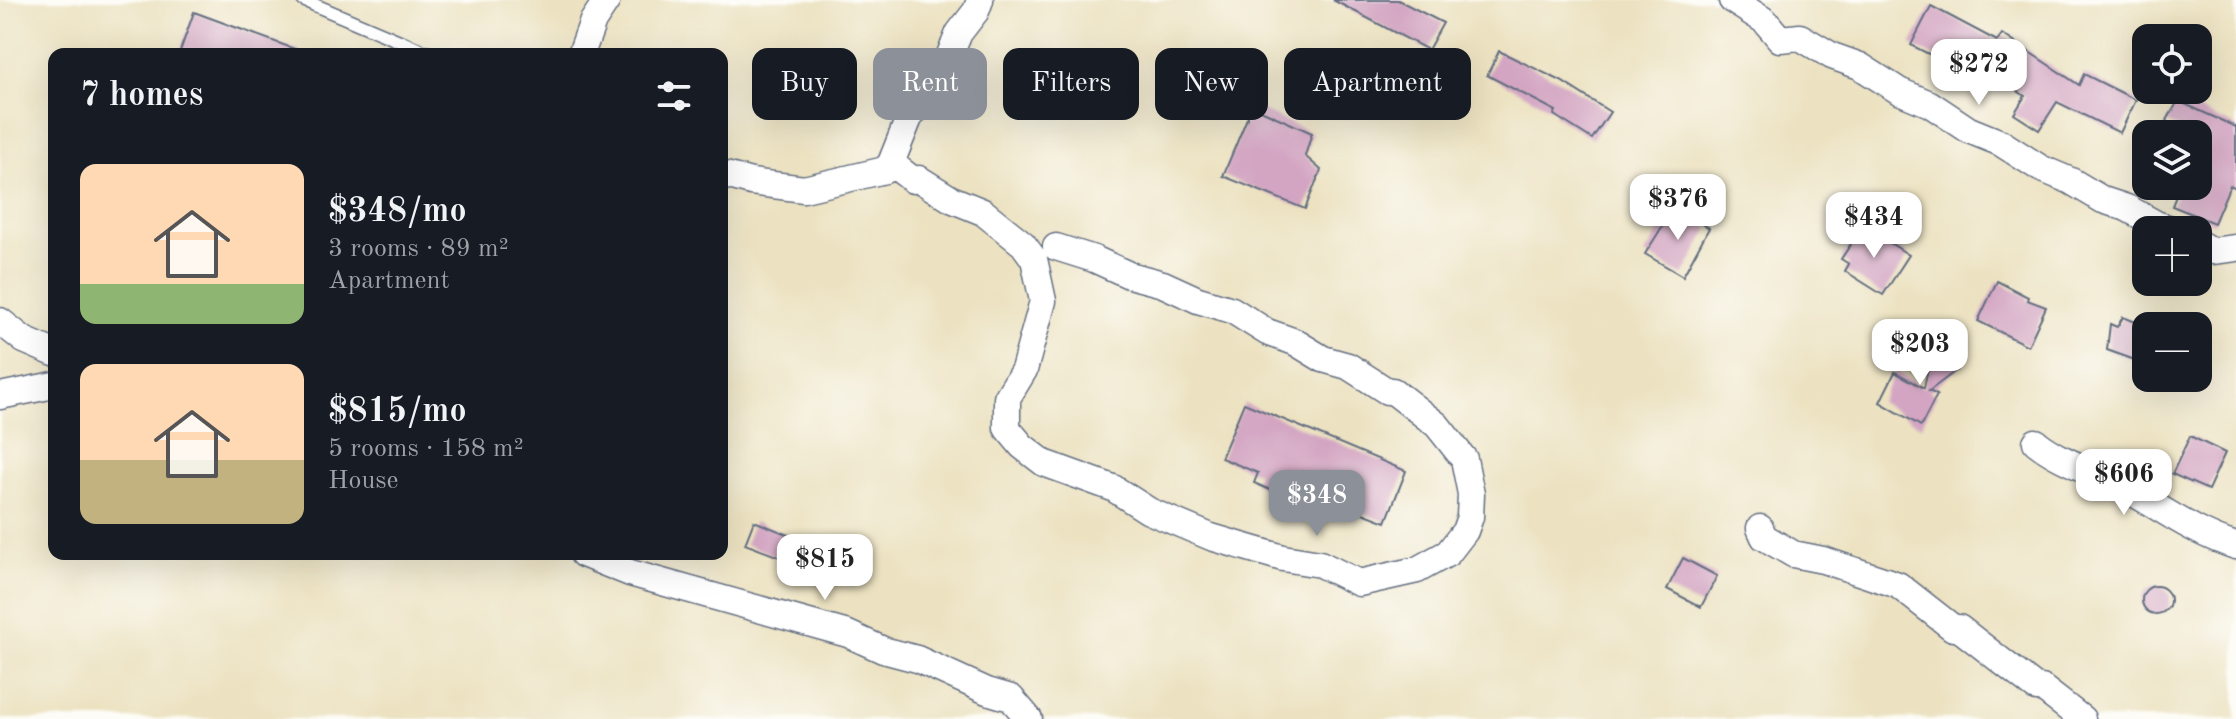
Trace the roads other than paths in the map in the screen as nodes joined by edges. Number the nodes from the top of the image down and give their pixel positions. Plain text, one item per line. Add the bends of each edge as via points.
1 (303, 0) edge
2 (607, 0) edge
3 (980, 0) edge
4 (1732, 0) edge
5 (416, 48) edge
6 (583, 48) edge
7 (891, 163) junction
8 (728, 176) edge
9 (2142, 216) edge
10 (1056, 247) dead end
11 (2236, 248) edge
12 (2212, 251) edge
13 (0, 321) edge
14 (48, 350) edge
15 (48, 386) edge
16 (0, 396) edge
17 (2036, 442) dead end
18 (1760, 528) dead end
19 (2236, 546) edge
20 (598, 560) edge
21 (1029, 719) edge
22 (2082, 719) edge

1 - 5 lane
2 - 6 street
3 - 7 street via 909,118
4 - 9 street via 1765,21 1780,39 1800,37 1860,66 2040,168
7 - 8 street via 885,170 804,189
7 - 10 street via 913,180 983,212 1034,259 1043,301 1024,370 1007,398 1007,428 1044,463 1113,488 1149,511 1211,537 1320,564 1359,583 1417,570 1448,553 1465,531 1471,494 1464,459 1437,425 1393,391 1232,310
11 - 12 street
13 - 14 street
15 - 16 street
17 - 19 street via 2176,521
18 - 22 street via 1764,537 1793,554 1898,585
20 - 21 street via 917,659 1011,698

